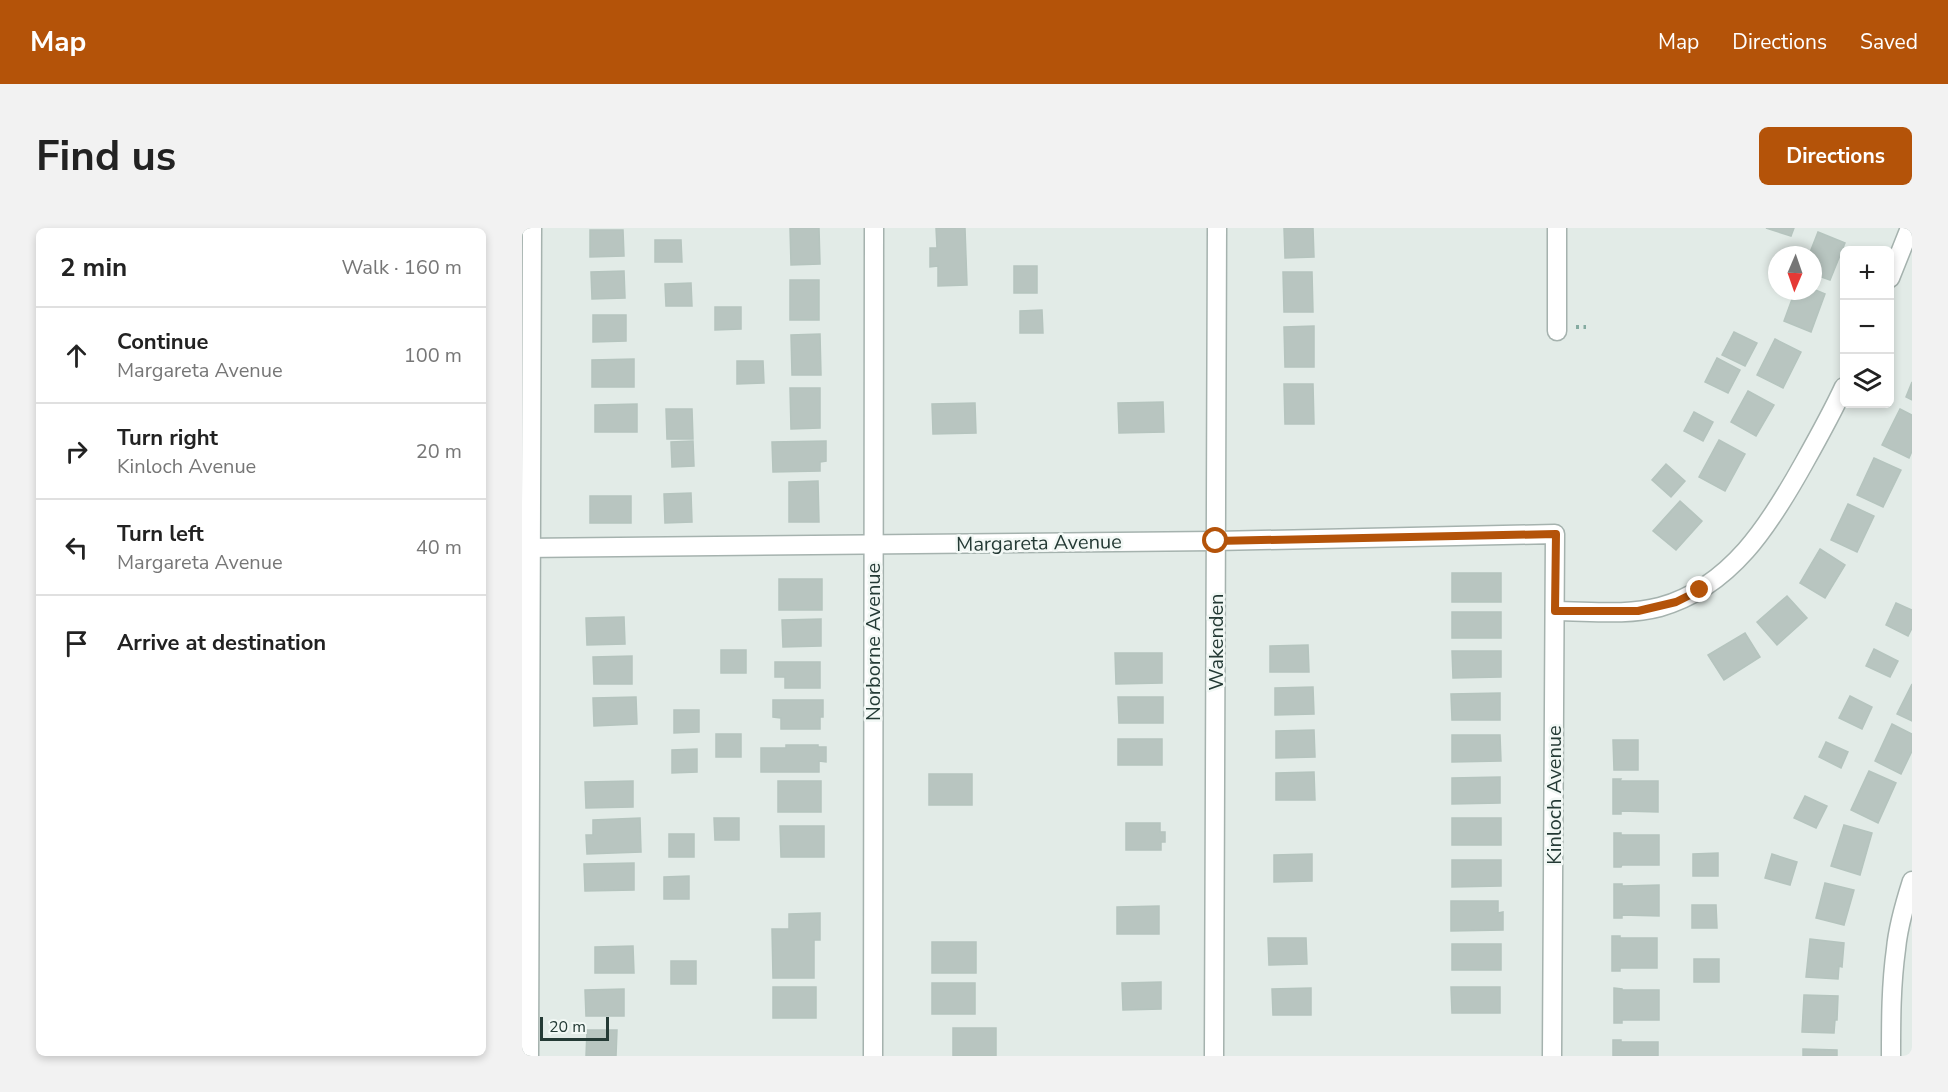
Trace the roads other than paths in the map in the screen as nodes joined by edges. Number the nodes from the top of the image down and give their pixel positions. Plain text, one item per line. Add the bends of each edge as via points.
1 (532, 228) edge
2 (874, 228) edge
3 (1217, 228) edge
4 (1557, 228) edge
5 (1910, 228) edge
6 (1894, 268) edge
7 (1557, 331) dead end
8 (1840, 396) edge
9 (1556, 534) joint
10 (1216, 541) junction
11 (873, 544) junction
12 (526, 548) edge
13 (1555, 611) junction
14 (1912, 881) edge
15 (529, 1056) edge
16 (873, 1056) edge
17 (1214, 1056) edge
18 (1552, 1056) edge
19 (1891, 1056) edge

1 - 12 street
2 - 11 street, Norborne Avenue
3 - 10 street, Wakenden
4 - 7 street
5 - 6 street
8 - 13 street via 1780,508 1764,531 1719,578 1676,602 1658,607 1638,611
9 - 10 street, Margareta Avenue
9 - 13 street, Kinloch Avenue
10 - 11 street, Margareta Avenue
10 - 17 street, Wakenden
11 - 12 street, Margareta Avenue
11 - 16 street, Norborne Avenue
12 - 15 street
13 - 18 street, Kinloch Avenue
14 - 19 street via 1896,947

